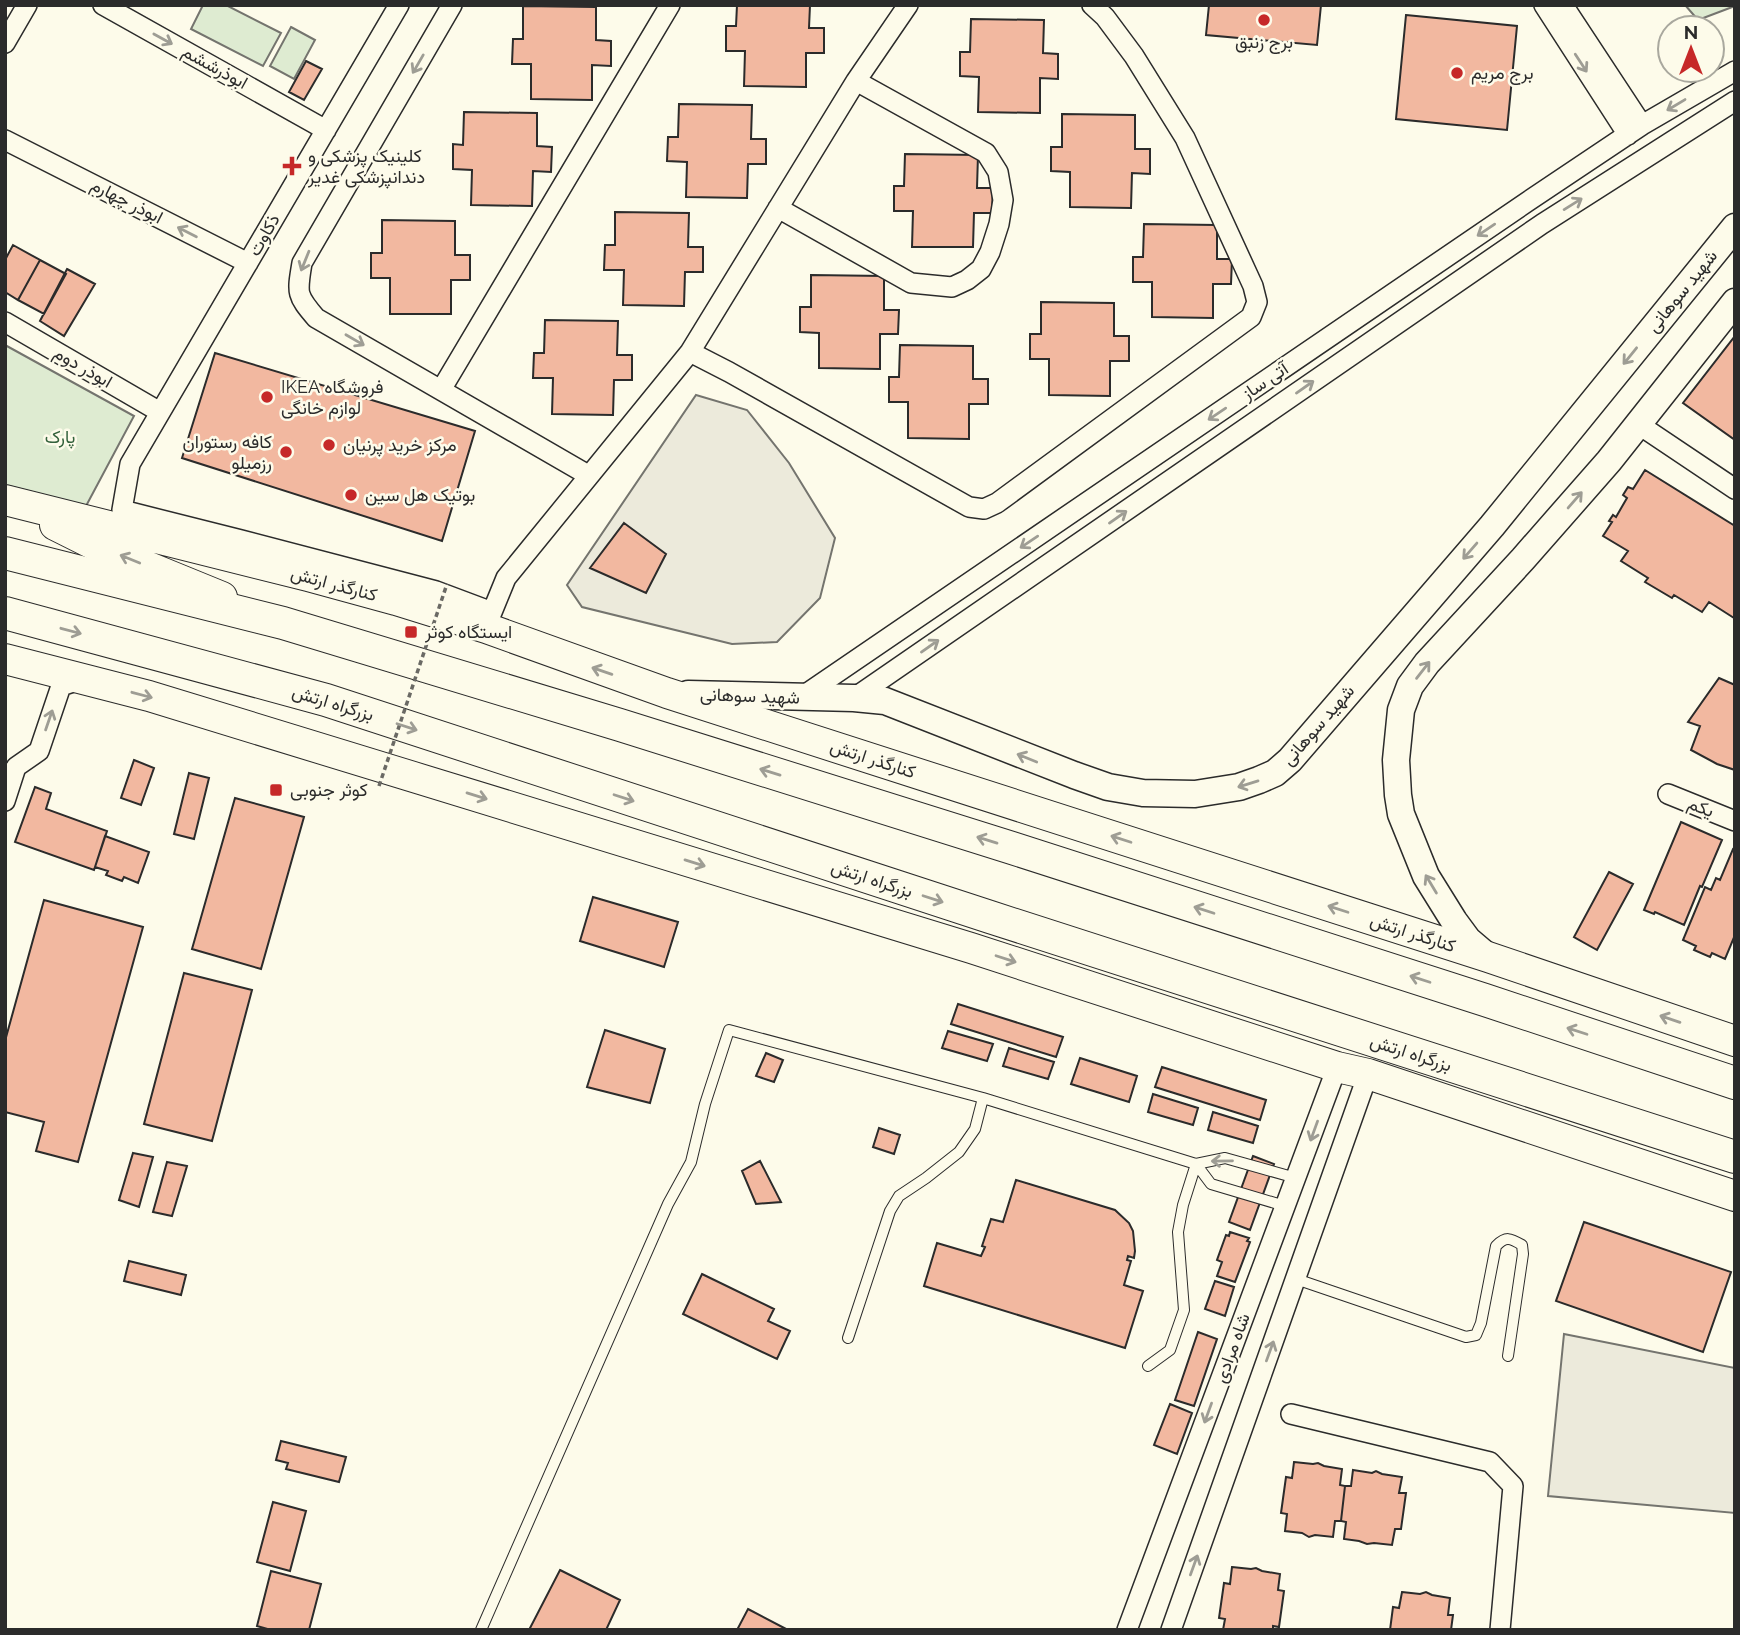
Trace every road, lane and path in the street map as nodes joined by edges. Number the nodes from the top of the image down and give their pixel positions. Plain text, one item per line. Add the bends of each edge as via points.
1 (27, 5) edge
2 (103, 5) edge
3 (399, 5) edge
4 (452, 5) edge
5 (670, 5) edge
6 (908, 5) edge
7 (1092, 5) edge
8 (1544, 5) edge
9 (1563, 5) edge
10 (6, 40) edge
11 (1735, 71) edge
12 (856, 81) junction
13 (1735, 101) edge
14 (326, 130) junction
15 (1635, 130) junction
16 (5, 140) edge
17 (1527, 202) junction
18 (778, 208) junction
19 (1542, 224) junction
20 (1735, 227) edge
21 (248, 263) junction
22 (1735, 302) edge
23 (5, 322) edge
24 (690, 352) junction
25 (441, 390) junction
26 (160, 412) junction
27 (1638, 424) junction
28 (589, 475) junction
29 (1735, 489) edge
30 (5, 500) edge
31 (5, 508) edge
32 (1492, 526) junction
33 (5, 553) edge
34 (1523, 559) junction
35 (447, 584) dead end
36 (5, 613) edge
37 (489, 620) junction
38 (283, 623) junction
39 (879, 644) junction
40 (5, 659) edge
41 (897, 669) junction
42 (83, 679) junction
43 (667, 693) junction
44 (800, 698) junction
45 (854, 698) junction
46 (379, 786) dead end
47 (1668, 794) dead end
48 (5, 801) edge
49 (1735, 821) edge
50 (1488, 957) junction
51 (1242, 999) junction
52 (1735, 1041) edge
53 (1338, 1067) junction
54 (1368, 1074) junction
55 (1735, 1083) edge
56 (983, 1098) junction
57 (1489, 1115) junction
58 (1735, 1157) edge
59 (1196, 1164) junction
60 (1296, 1178) junction
61 (1735, 1196) edge
62 (1286, 1206) junction
63 (1296, 1279) junction
64 (848, 1338) dead end
65 (1508, 1356) dead end
66 (1148, 1366) dead end
67 (1291, 1414) dead end
68 (481, 1630) edge
69 (1127, 1630) edge
70 (1171, 1630) edge
71 (1500, 1630) edge

1 - 10 street
2 -> 14 street, ابوذرششم
3 - 14 street, ذکاوت
4 -> 25 street via 302,263 298,285 301,301 316,318
5 - 25 street
6 - 12 street
7 - 24 street via 1134,56 1185,138 1253,286 1256,302 1251,317 984,509 969,507
8 -> 15 street
9 - 15 street
11 -> 15 street, آتی ساز
12 - 18 street
12 - 18 street via 986,153 998,172 1003,200 981,269 952,287 911,283
19 -> 13 street, آتی ساز
14 - 21 street, ذکاوت
15 - 17 street, آتی ساز
21 -> 16 street, ابوذر چهارم
17 - 19 street
17 -> 39 street, آتی ساز
18 - 24 street
41 -> 19 street, آتی ساز
20 -> 32 main road, شهید سوهانی
21 - 26 street, ذکاوت
22 - 27 main road
23 - 26 street, ابوذر دوم
24 - 28 street
25 - 28 street
26 - 37 street, ذکاوت via 130,464 122,510 436,591
27 - 29 street
34 -> 27 main road
28 - 37 street via 506,578
30 - 37 main road, کنارگذر ارتش
38 -> 31 main road
32 - 34 main road
32 -> 45 main road, شهید سوهانی via 1290,760 1275,773 1239,787 1178,794 1108,787 900,705
33 - 38 highway
50 -> 34 main road via 1468,940 1426,876 1401,814 1395,760 1401,710 1410,686
35 - 46 path, bridge
36 -> 51 highway, بزرگراه ارتش via 326,700
43 -> 37 main road, کنارگذر ارتش
55 -> 38 highway via 1012,848
39 - 41 street via 875,656 881,666
39 - 44 street, آتی ساز
40 - 42 main road
41 - 45 street, آتی ساز
48 -> 42 street via 16,766 38,751 61,686
42 -> 53 main road via 971,948
43 - 44 main road, شهید سوهانی
50 -> 43 main road, کنارگذر ارتش
44 - 45 main road, شهید سوهانی
47 - 49 street, یکم
52 -> 50 main road, کنارگذر ارتش
51 - 57 main road
51 - 58 highway, بزرگراه ارتش
53 - 54 main road
53 -> 60 street, شاه مرادی
54 - 57 main road
54 - 63 street, شاه مرادی
56 - 59 lane
56 - 64 lane via 975,1129 959,1152 894,1203
56 - 68 lane via 729,1030 691,1162 668,1204
57 - 61 main road
60 -> 59 lane via 1225,1158
59 - 62 lane via 1211,1184
59 - 66 lane via 1178,1232 1184,1310 1170,1350
60 - 62 street, شاه مرادی
62 -> 69 street, شاه مرادی
63 - 65 lane via 1466,1337 1476,1335 1481,1323 1496,1246 1511,1239 1522,1245 1523,1254
70 -> 63 street, شاه مرادی
67 - 71 street via 1490,1462 1513,1486

